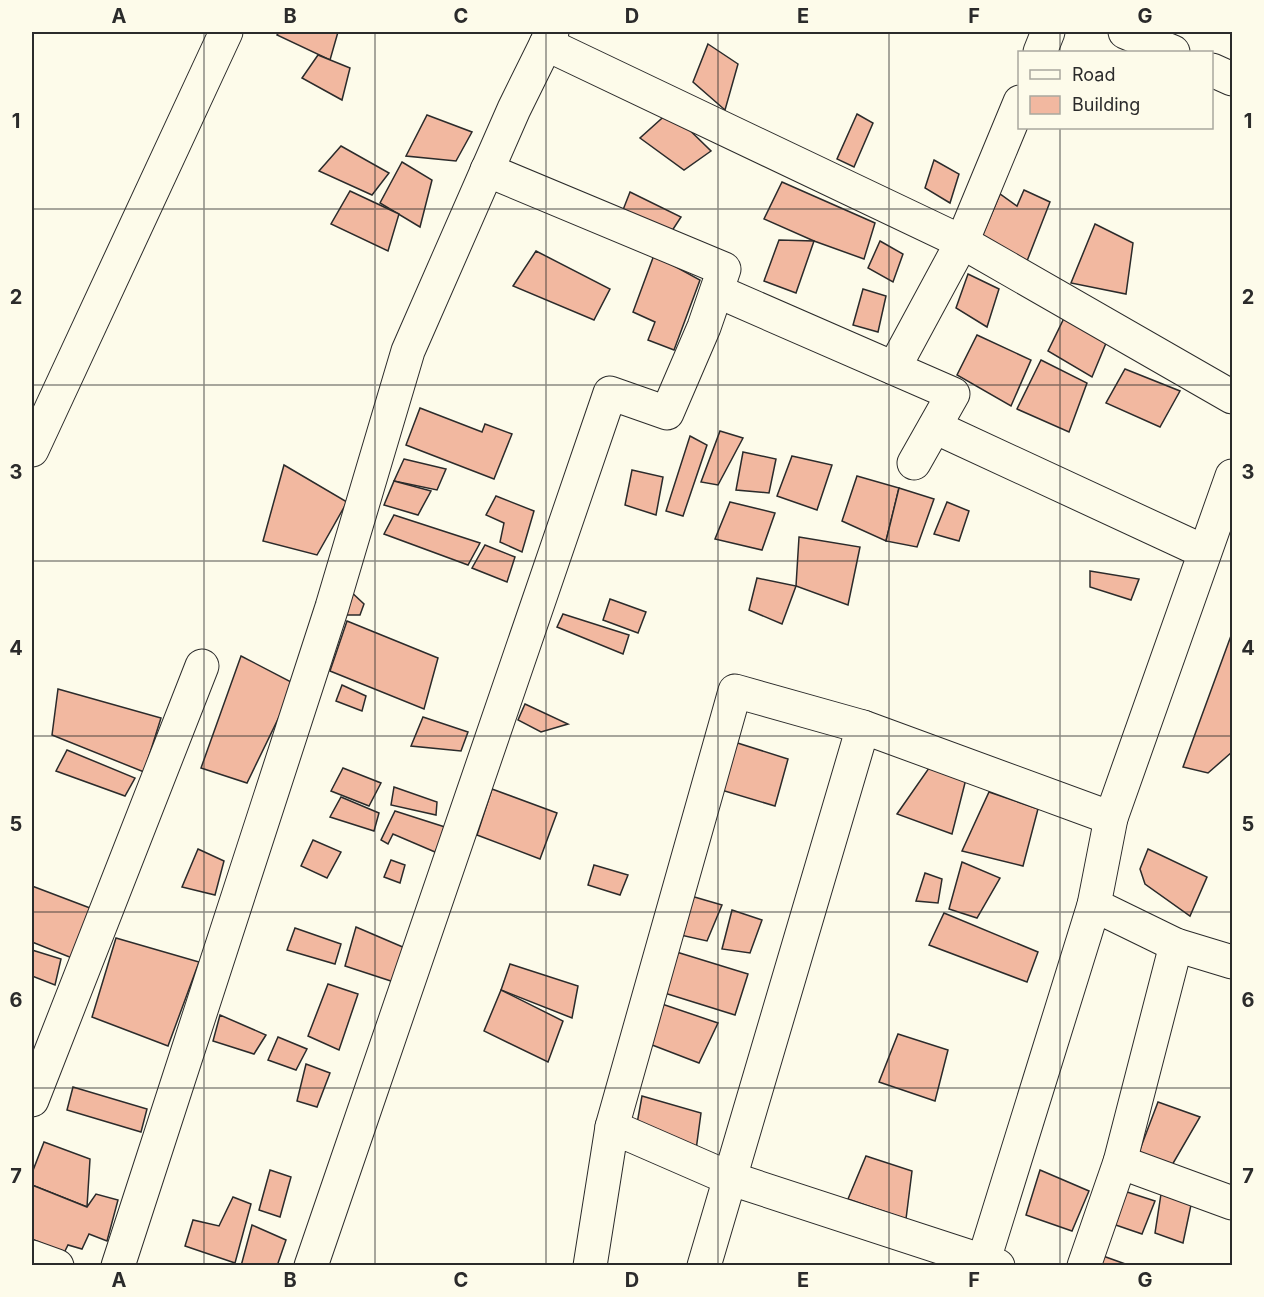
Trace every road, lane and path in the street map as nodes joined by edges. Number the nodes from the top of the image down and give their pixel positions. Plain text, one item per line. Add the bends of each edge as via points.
1 (226, 32) edge
2 (1048, 32) edge
3 (1125, 32) edge
4 (549, 38) edge
5 (1040, 51) edge
6 (1171, 51) edge
7 (1213, 70) edge
8 (1233, 79) edge
9 (1018, 107) edge
10 (487, 170) junction
11 (962, 242) junction
12 (717, 291) junction
13 (894, 368) junction
14 (1233, 397) edge
15 (935, 427) junction
16 (32, 450) edge
17 (914, 464) dead end
18 (1233, 476) edge
19 (1194, 547) dead end
20 (202, 666) dead end
21 (863, 727) junction
22 (1111, 818) junction
23 (1094, 905) junction
24 (1176, 945) junction
25 (1233, 962) edge
26 (32, 1100) edge
27 (612, 1128) junction
28 (1120, 1162) junction
29 (729, 1178) junction
30 (1233, 1203) edge
31 (32, 1257) edge
32 (988, 1264) edge
33 (57, 1266) edge
34 (118, 1266) edge
35 (311, 1266) edge
36 (590, 1266) edge
37 (704, 1266) edge
38 (1084, 1266) edge

1 - 16 street
2 - 5 street
3 - 6 street
4 - 10 street
4 - 11 street
7 - 8 street
9 - 11 street
10 - 12 street via 724,269
10 - 34 street via 408,351 332,607
11 - 13 street
11 - 14 street
12 - 13 street
12 - 35 street via 667,413 610,393
13 - 15 street via 953,394
15 - 17 street
15 - 19 street
18 - 22 street
20 - 26 street
21 - 22 street
21 - 27 street via 735,691
21 - 29 street
22 - 23 street
23 - 24 street
23 - 32 street
24 - 25 street
24 - 28 street
27 - 29 street
27 - 36 street
28 - 30 street
28 - 38 street
29 - 32 street
29 - 37 street
31 - 33 street

